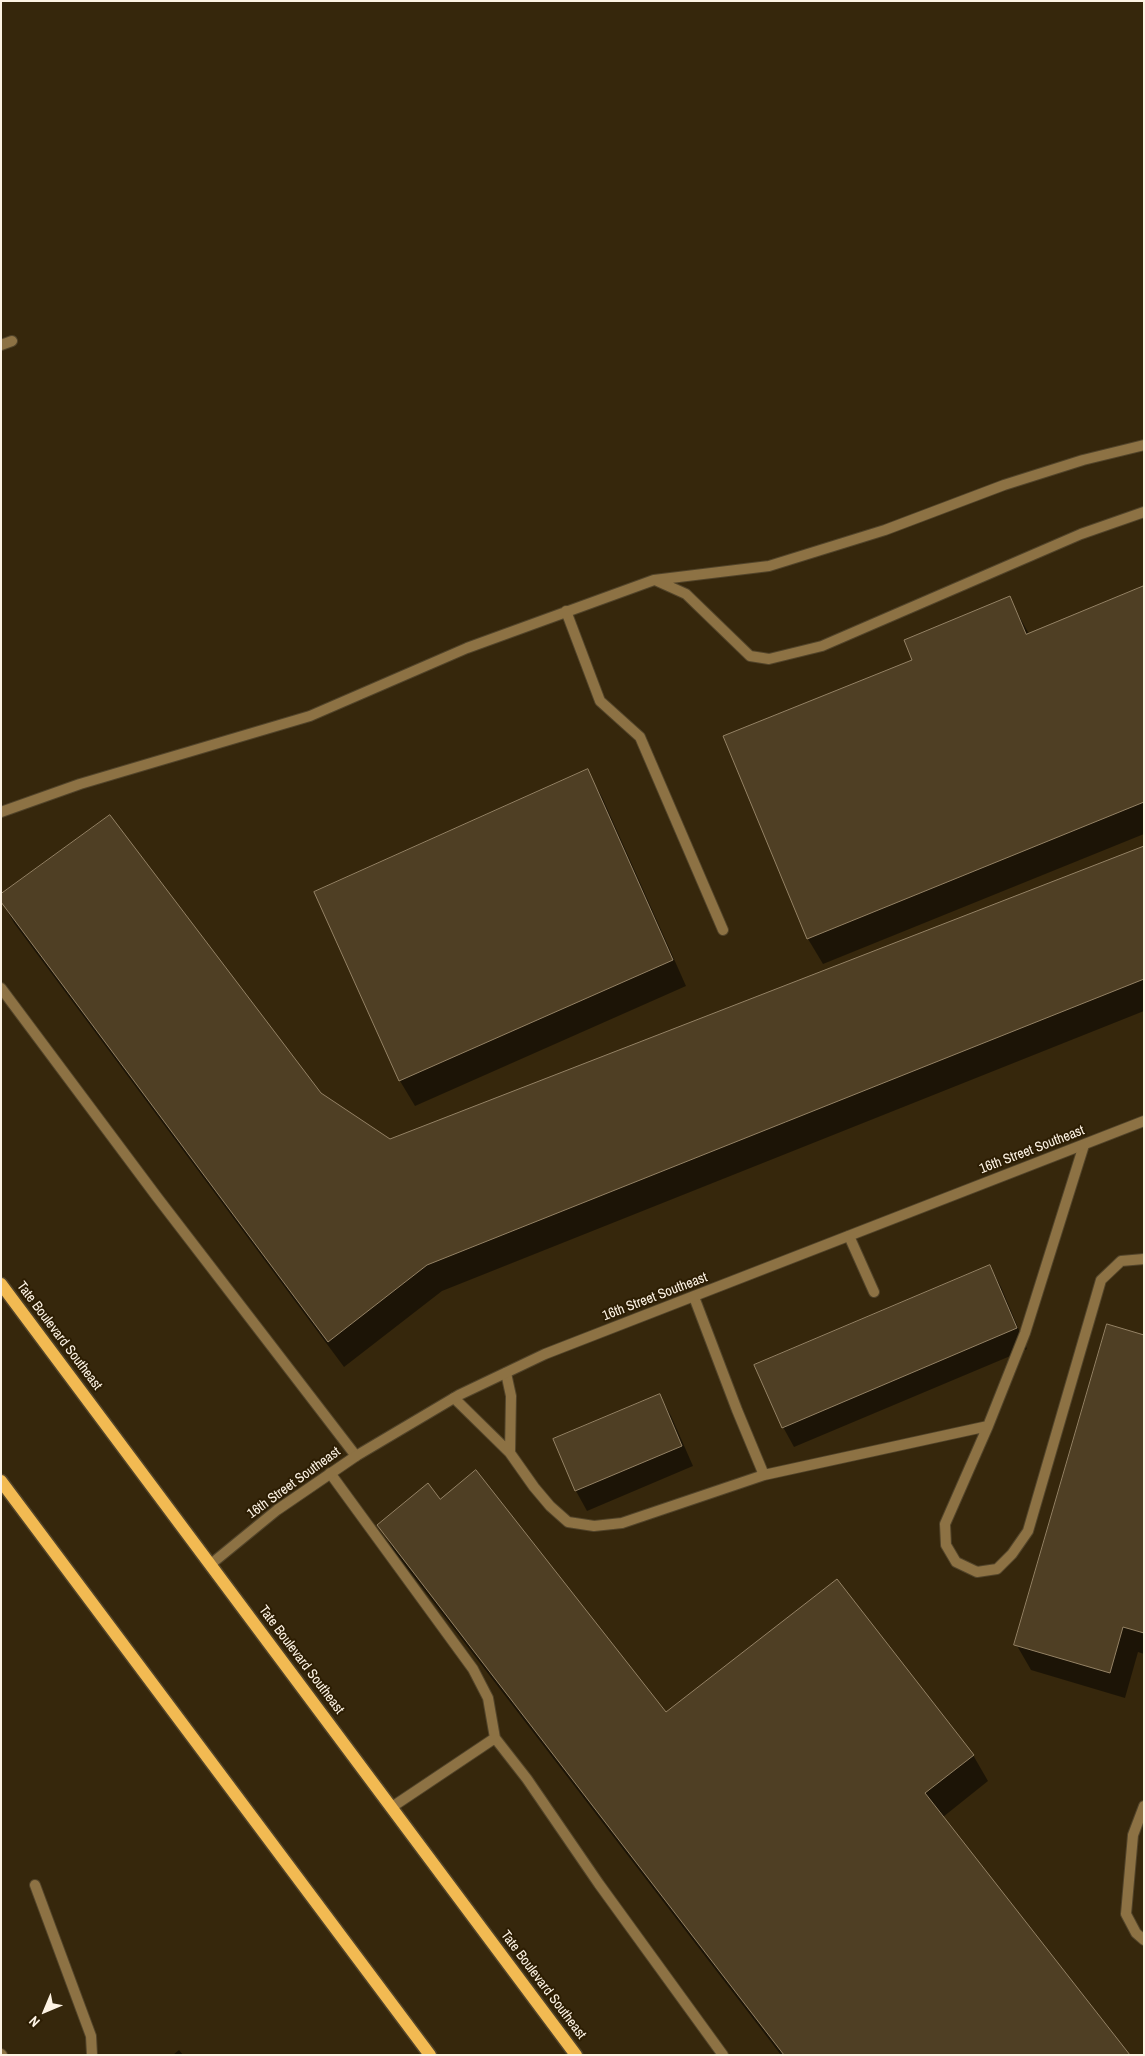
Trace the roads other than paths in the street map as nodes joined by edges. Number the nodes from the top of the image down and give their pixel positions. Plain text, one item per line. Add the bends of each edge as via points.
1 (12, 341) dead end
2 (1, 345) edge
3 (1144, 445) edge
4 (1144, 512) edge
5 (654, 580) junction
6 (566, 611) junction
7 (1, 812) edge
8 (723, 930) dead end
9 (1, 988) edge
10 (1144, 1121) edge
11 (1084, 1144) junction
12 (849, 1236) junction
13 (1144, 1259) edge
14 (1, 1284) edge
15 (874, 1292) dead end
16 (694, 1297) junction
17 (506, 1373) junction
18 (454, 1398) junction
19 (988, 1426) junction
20 (510, 1453) junction
21 (356, 1456) junction
22 (330, 1473) junction
23 (764, 1475) junction
24 (1, 1482) edge
25 (211, 1564) junction
26 (495, 1738) junction
27 (1144, 1806) edge
28 (392, 1807) junction
29 (35, 1885) dead end
30 (1144, 1940) edge
31 (92, 2055) edge
32 (430, 2055) edge
33 (576, 2055) edge
34 (723, 2055) edge

1 - 2 street
3 - 5 street via 1004,485 886,530 769,566
4 - 5 street via 1081,534 822,646 769,659 750,656 686,594
5 - 6 street
6 - 7 street via 467,648 310,716 80,784
6 - 8 street via 600,701 640,737
9 - 21 street
10 - 11 street, 16th Street Southeast
11 - 12 street, 16th Street Southeast
11 - 19 street via 1026,1333
12 - 15 street
12 - 16 street, 16th Street Southeast
13 - 19 street via 1121,1261 1101,1280 1028,1531 997,1569 977,1572 956,1562 946,1545 945,1524
14 - 25 main road, Tate Boulevard Southeast
16 - 17 street, 16th Street Southeast via 545,1354
16 - 23 street
17 - 18 street, 16th Street Southeast
17 - 20 street via 511,1396
18 - 20 street
18 - 21 street, 16th Street Southeast
19 - 23 street
20 - 23 street via 534,1487 568,1522 594,1526 622,1523
21 - 22 street, 16th Street Southeast
22 - 25 street, 16th Street Southeast via 277,1510
22 - 26 street via 473,1669 488,1698
24 - 32 main road
25 - 28 main road, Tate Boulevard Southeast
26 - 28 street
26 - 34 street
27 - 30 street via 1133,1835 1126,1914 1136,1933
28 - 33 main road, Tate Boulevard Southeast
29 - 31 street via 91,2036

